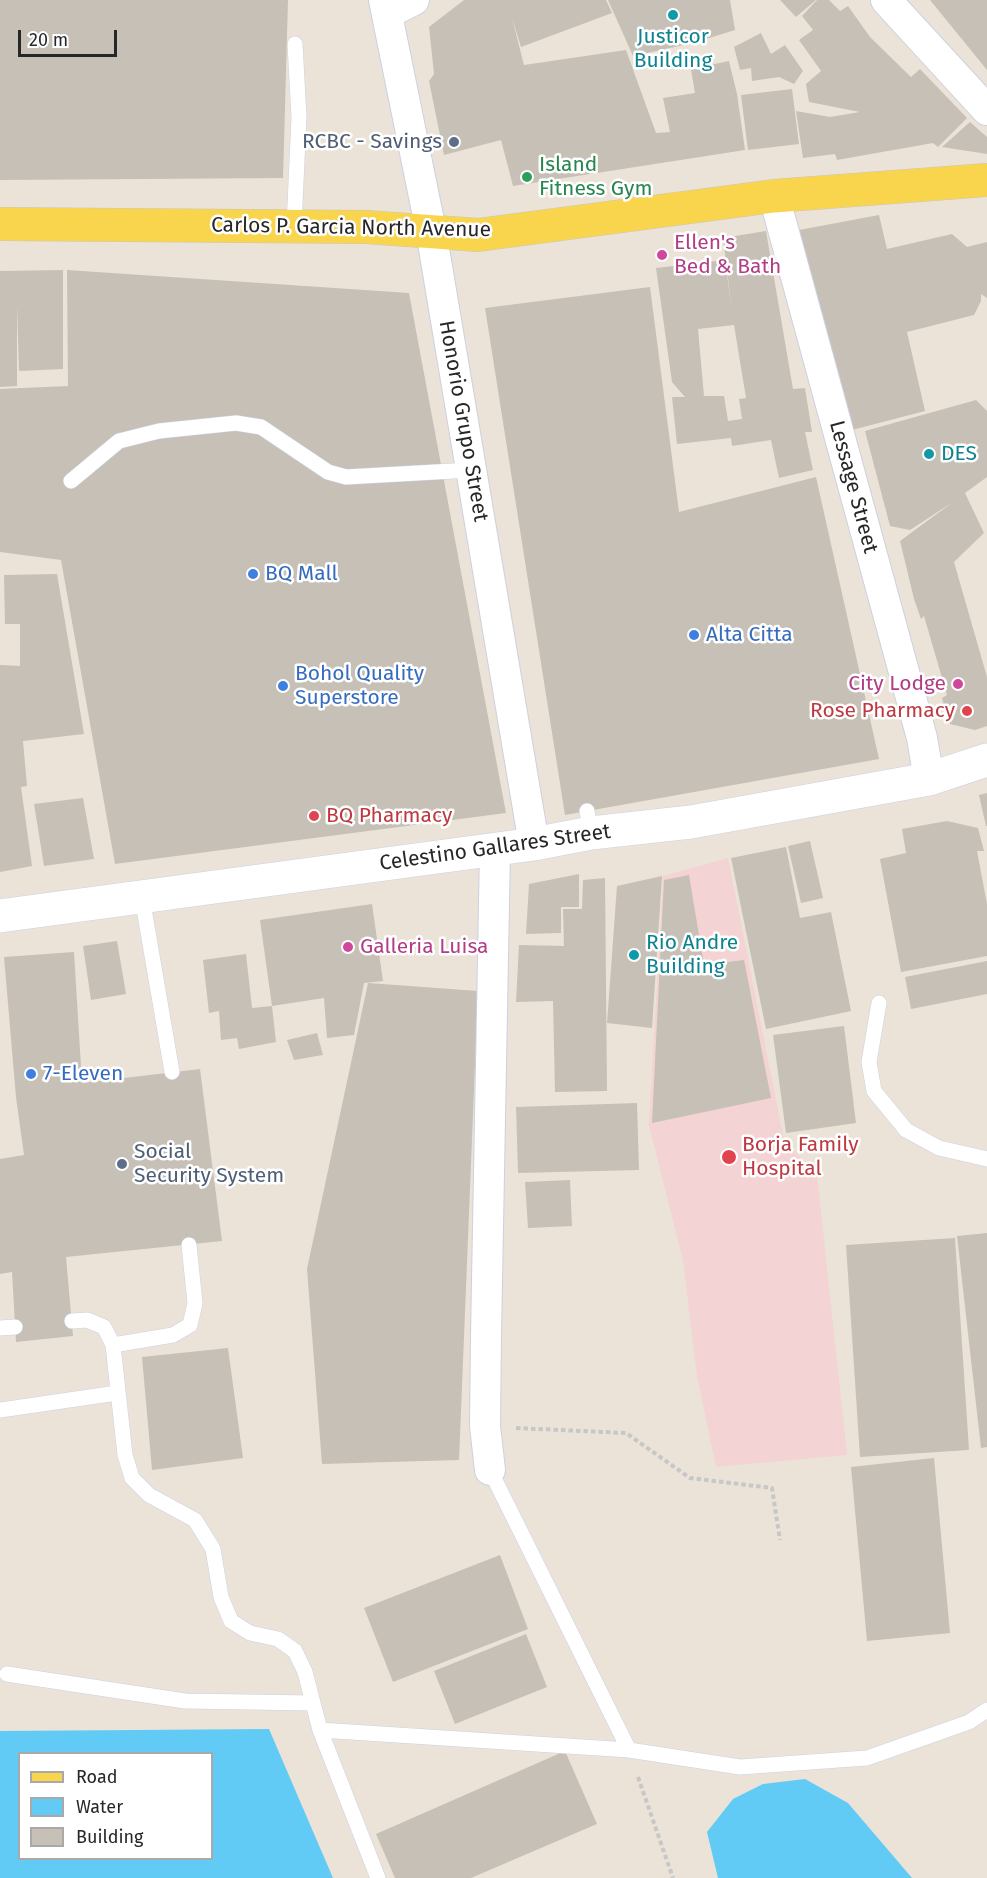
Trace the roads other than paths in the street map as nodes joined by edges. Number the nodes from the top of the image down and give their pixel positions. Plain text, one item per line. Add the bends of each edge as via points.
1 (886, 0) edge
2 (396, 4) edge
3 (295, 44) dead end
4 (987, 110) edge
5 (987, 180) edge
6 (774, 196) junction
7 (0, 224) edge
8 (294, 226) junction
9 (431, 231) junction
10 (471, 470) junction
11 (71, 481) dead end
12 (987, 760) edge
13 (929, 779) junction
14 (534, 843) junction
15 (495, 849) junction
16 (142, 897) junction
17 (0, 916) edge
18 (879, 1003) dead end
19 (172, 1072) dead end
20 (987, 1159) edge
21 (189, 1245) dead end
22 (72, 1321) dead end
23 (113, 1345) junction
24 (117, 1393) junction
25 (0, 1410) edge
26 (490, 1470) joint
27 (7, 1674) dead end
28 (312, 1703) junction
29 (987, 1710) edge
30 (320, 1730) junction
31 (629, 1750) junction
32 (378, 1878) edge

1 - 4 street
2 - 9 street, Honorio Grupo Street
3 - 8 lane via 299,117
5 - 6 main road, Carlos P. Garcia North Avenue
6 - 9 main road, Carlos P. Garcia North Avenue via 478,235
6 - 13 street, Lessage Street via 922,738
7 - 8 main road, Carlos P. Garcia North Avenue
8 - 9 main road, Carlos P. Garcia North Avenue
9 - 10 street, Honorio Grupo Street
10 - 11 lane via 346,477 328,472 261,427 236,423 159,430 119,441
10 - 14 street, Honorio Grupo Street
12 - 13 main road, Celestino Gallares Street
13 - 14 main road, Celestino Gallares Street via 691,822 589,822
14 - 15 main road, Celestino Gallares Street
15 - 16 main road, Celestino Gallares Street
15 - 26 street via 485,1426
16 - 17 main road, Celestino Gallares Street
16 - 19 lane
18 - 20 lane via 869,1062 874,1091 906,1130 939,1148
21 - 23 lane via 195,1303 190,1325 173,1335
22 - 23 lane via 87,1320 104,1327
23 - 24 lane
24 - 25 lane
24 - 28 lane via 132,1478 149,1495 195,1520 213,1549 221,1597 231,1621 250,1633 278,1639 295,1651
26 - 31 lane
27 - 28 lane via 185,1701
28 - 30 lane
29 - 31 lane via 969,1722 867,1758 740,1767
30 - 31 lane
30 - 32 lane

